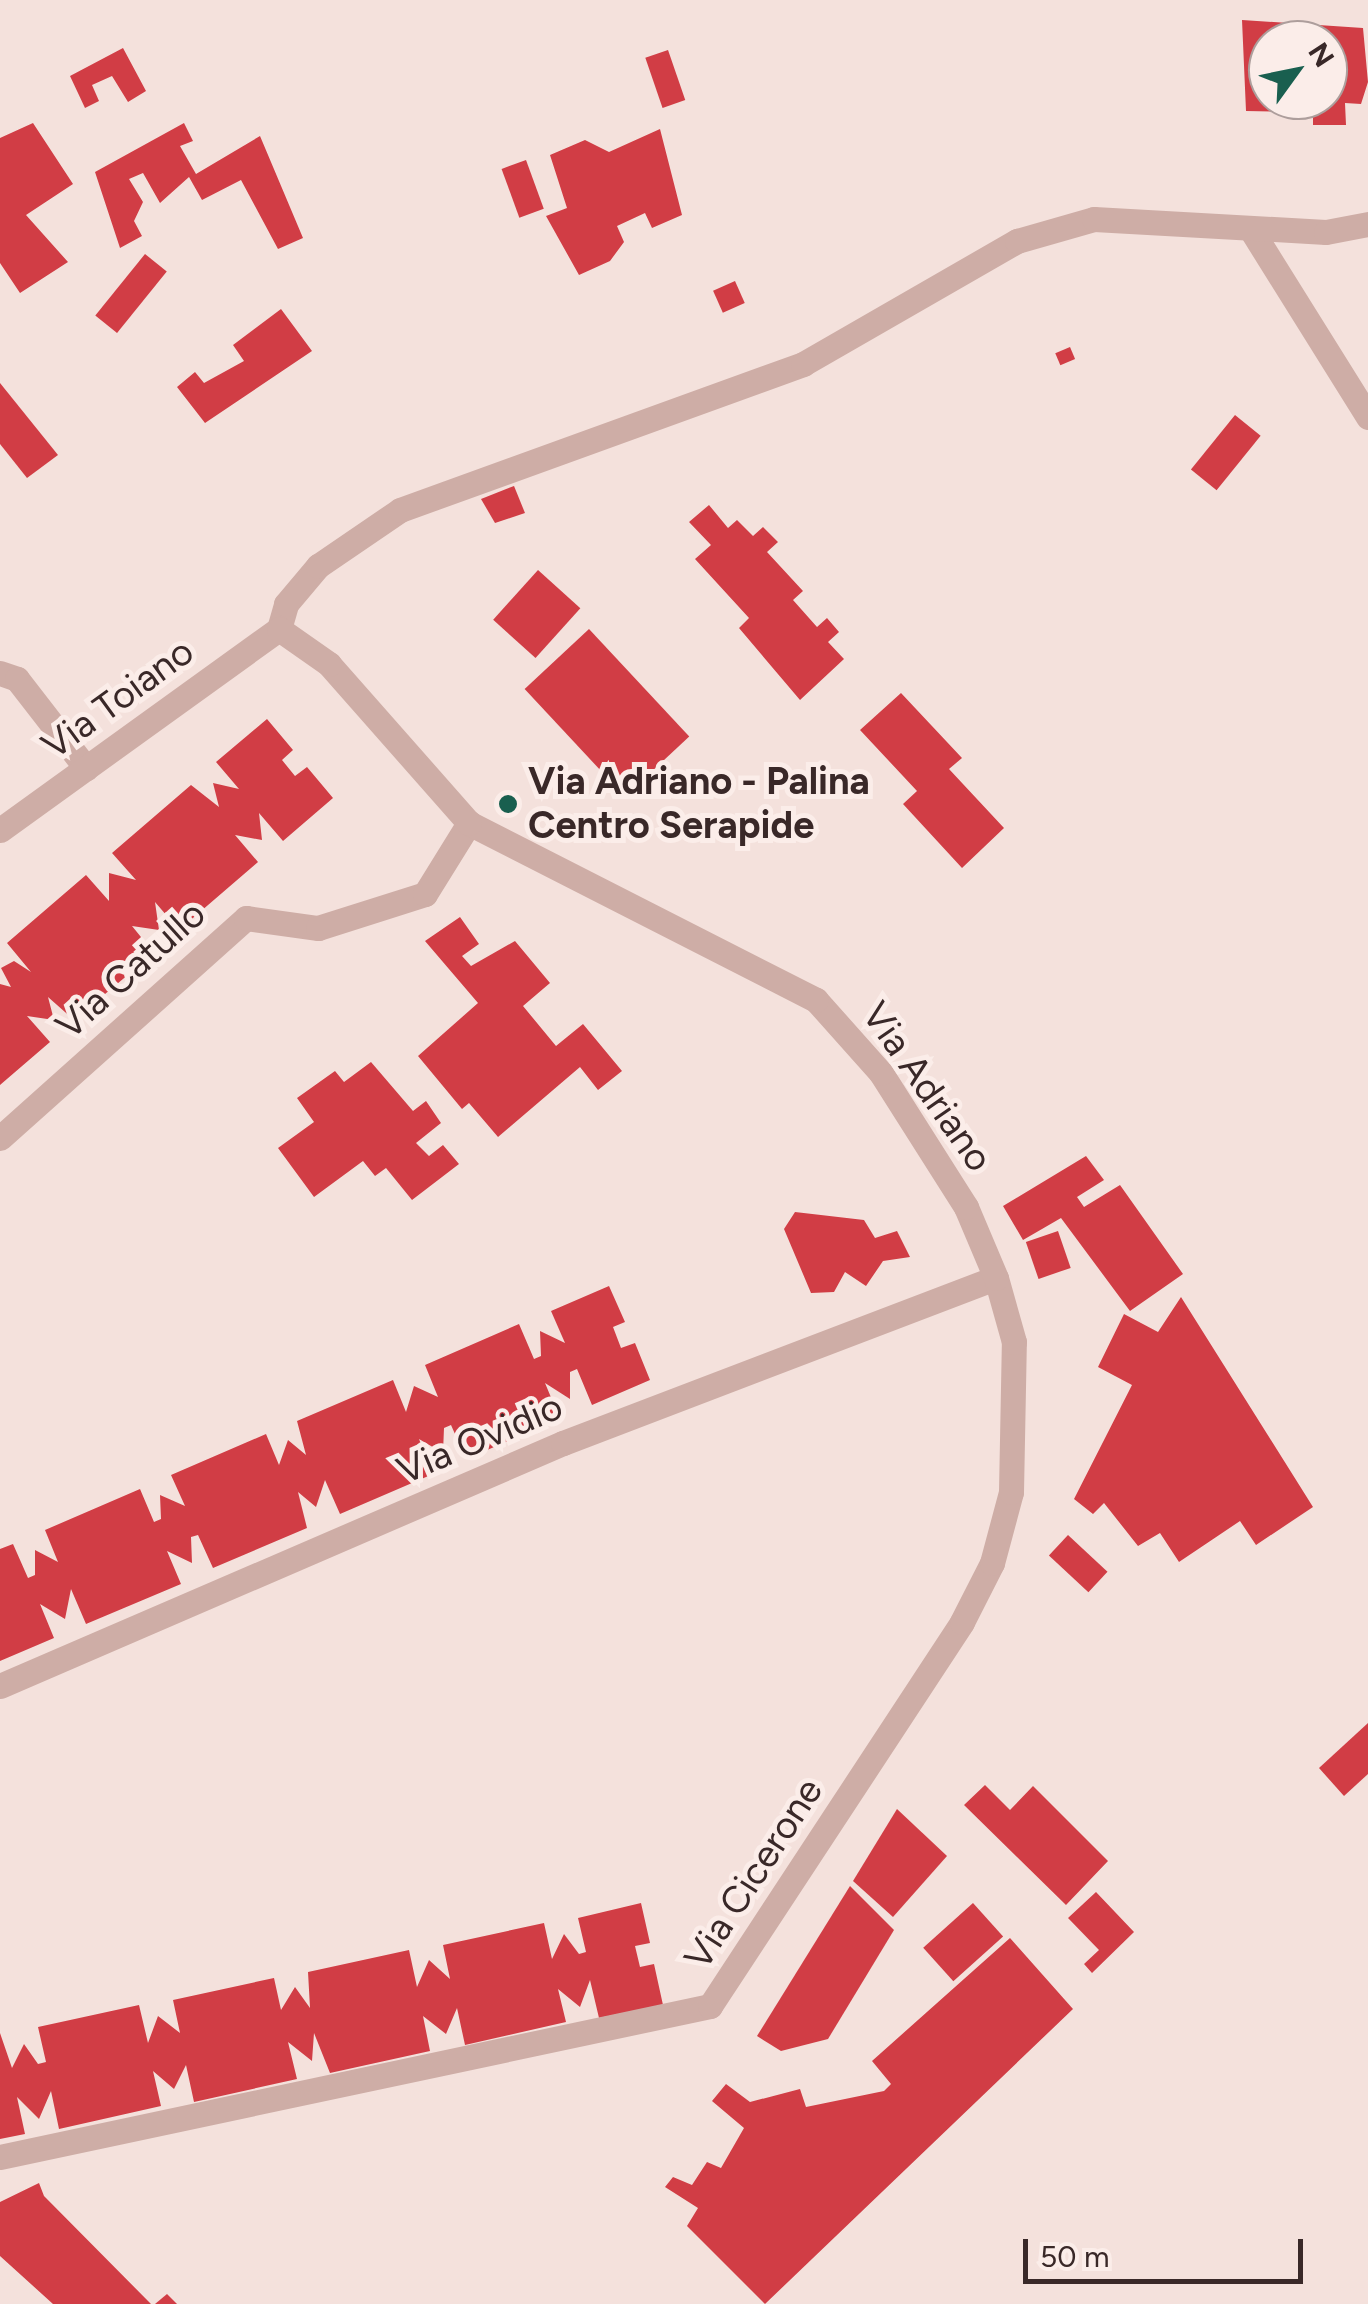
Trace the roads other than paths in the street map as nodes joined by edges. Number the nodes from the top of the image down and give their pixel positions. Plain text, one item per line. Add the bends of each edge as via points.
1 (1368, 224) edge
2 (1250, 228) junction
3 (1368, 417) edge
4 (279, 630) junction
5 (0, 673) edge
6 (86, 768) junction
7 (468, 823) junction
8 (0, 830) edge
9 (0, 1138) edge
10 (996, 1278) junction
11 (0, 1686) edge
12 (0, 2157) edge

1 - 2 street
2 - 3 street
2 - 4 street via 1094,218 1018,241 803,364 400,510 318,566 286,604
4 - 6 street, Via Toiano
4 - 7 street, Via Adriano via 329,664
5 - 6 street via 16,679
6 - 8 street, Via Toiano
7 - 9 street, Via Catullo via 426,894 318,928 246,918
7 - 10 street, Via Adriano via 816,1000 922,1132
10 - 11 street, Via Ovidio via 563,1443
10 - 12 street, Via Cicerone via 1014,1342 1019,1436 992,1563 710,2006

